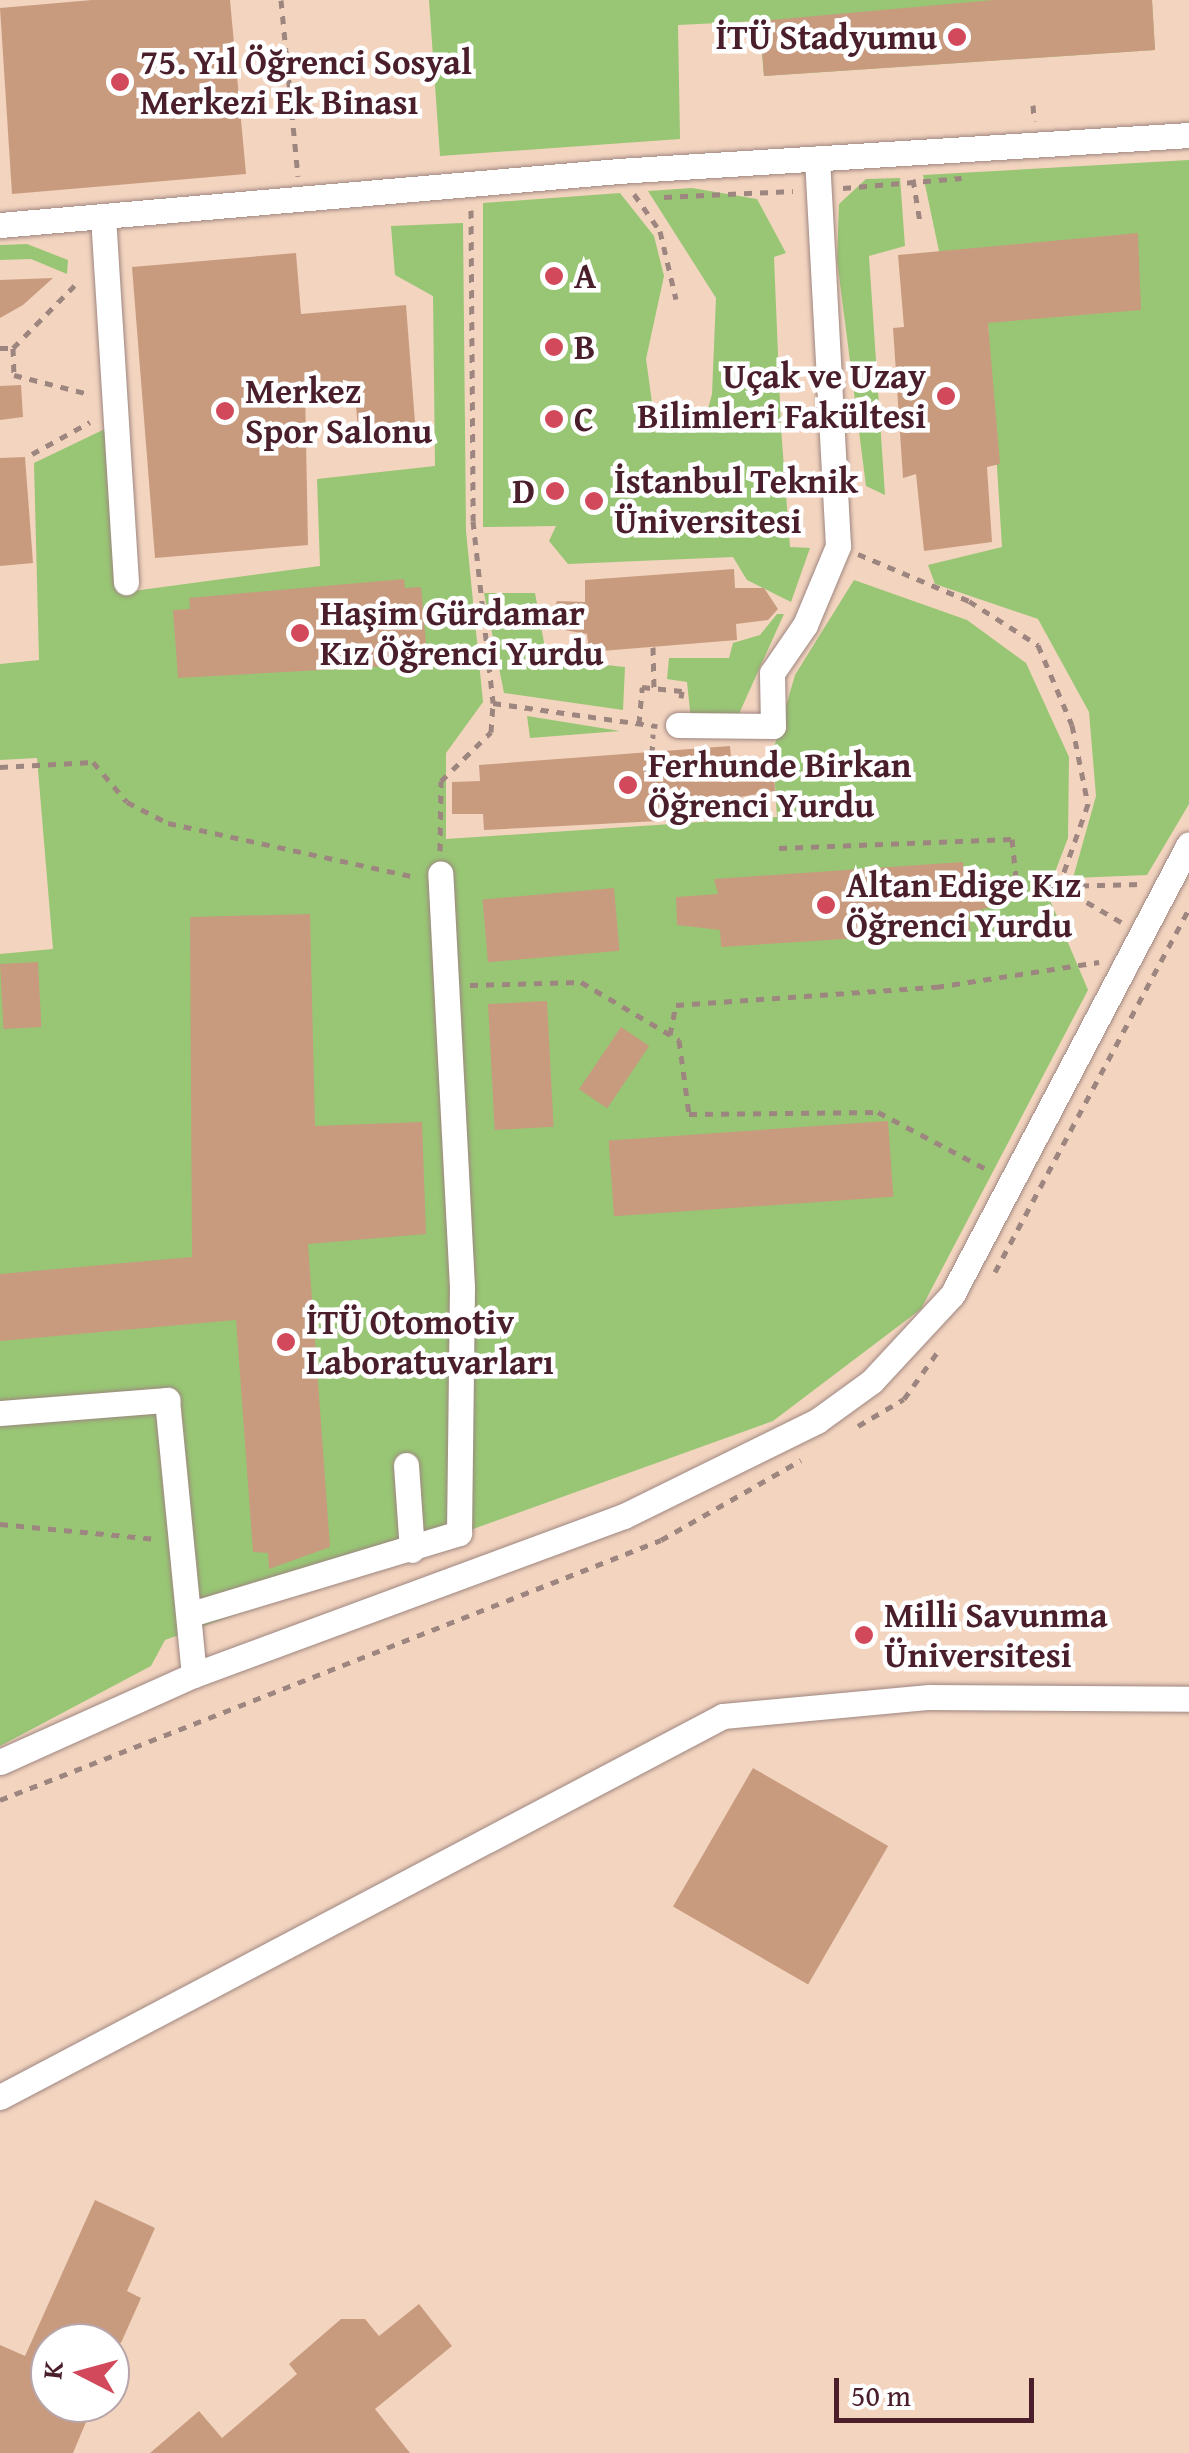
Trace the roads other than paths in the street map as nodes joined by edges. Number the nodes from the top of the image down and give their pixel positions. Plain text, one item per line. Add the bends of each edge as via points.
1 (1189, 136) edge
2 (817, 159) junction
3 (103, 216) junction
4 (0, 226) edge
5 (126, 582) dead end
6 (666, 725) road end
7 (1189, 844) edge
8 (428, 875) road end
9 (0, 1413) edge
10 (406, 1466) dead end
11 (412, 1550) junction
12 (191, 1614) junction
13 (194, 1675) junction
14 (1189, 1699) edge
15 (0, 1762) edge
16 (0, 2097) edge

1 - 2 street
2 - 3 street
2 - 6 street via 838,546 805,626 772,673 773,726
3 - 4 street
3 - 5 street
7 - 13 street via 952,1294 906,1350 817,1421 624,1516
8 - 11 street via 448,986 466,1447 459,1533
9 - 12 street via 167,1400
10 - 11 street
11 - 12 street
12 - 13 street
13 - 15 street
14 - 16 street via 929,1696 724,1716

